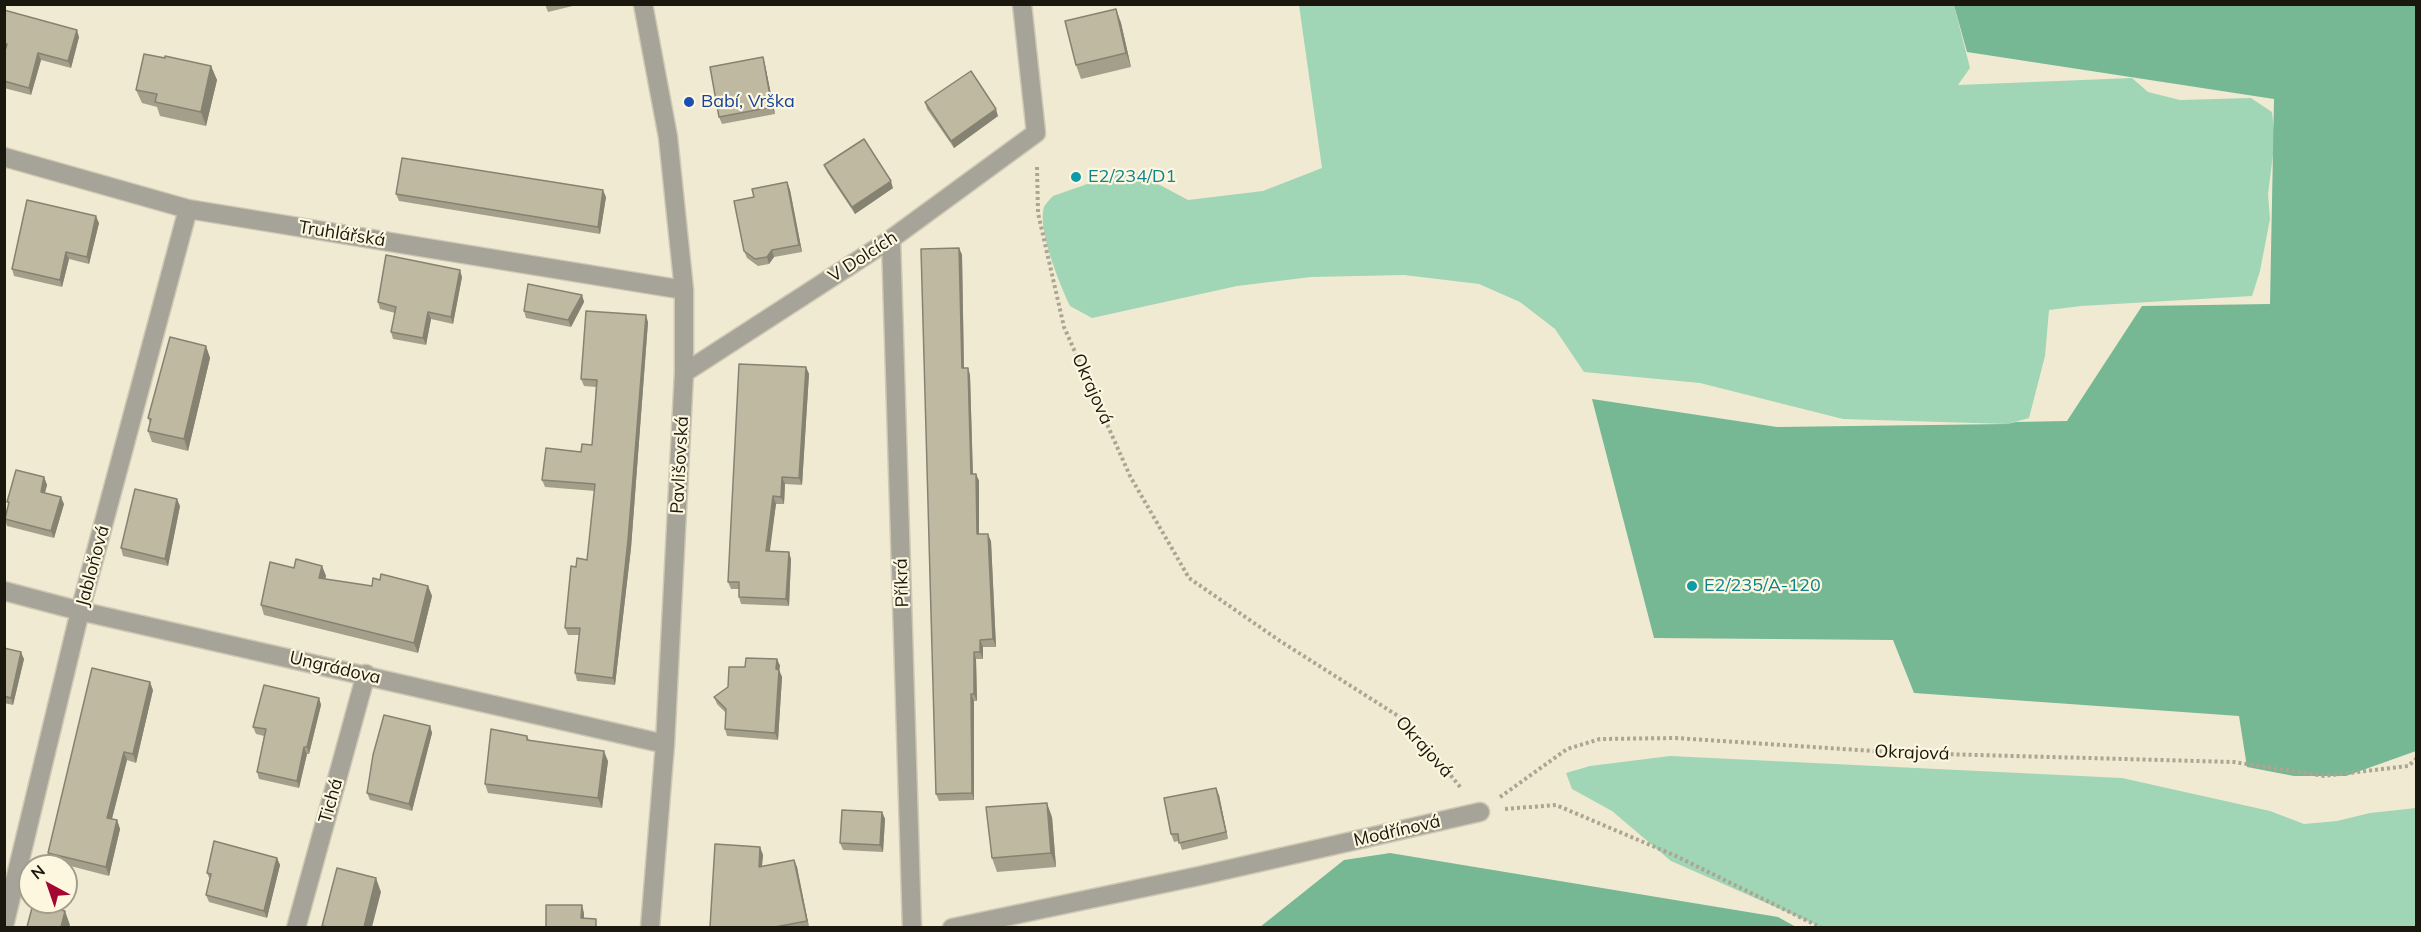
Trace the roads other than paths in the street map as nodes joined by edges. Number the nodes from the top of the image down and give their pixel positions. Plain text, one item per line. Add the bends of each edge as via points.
1 (643, 4) edge
2 (1023, 4) edge
3 (4, 157) edge
4 (188, 209) junction
5 (891, 239) junction
6 (684, 290) junction
7 (684, 373) junction
8 (4, 591) edge
9 (80, 611) junction
10 (366, 675) junction
11 (665, 744) junction
12 (1480, 812) road end
13 (4, 926) edge
14 (296, 927) edge
15 (650, 927) edge
16 (912, 927) edge
17 (952, 927) edge

1 - 6 street, Pavlišovská via 668,137
2 - 5 street, V Dolcích via 1036,133
3 - 4 street, Truhlářská
4 - 6 street, Truhlářská
4 - 9 street, Jabloňová
5 - 7 street, V Dolcích
5 - 16 street, Příkrá
6 - 7 street, Pavlišovská
7 - 11 street, Pavlišovská
8 - 9 street, Ungrádova
9 - 10 street, Ungrádova
9 - 13 street, Jabloňová
10 - 11 street, Ungrádova
10 - 14 street, Tichá
11 - 15 street, Pavlišovská
12 - 17 street, Modřínová

